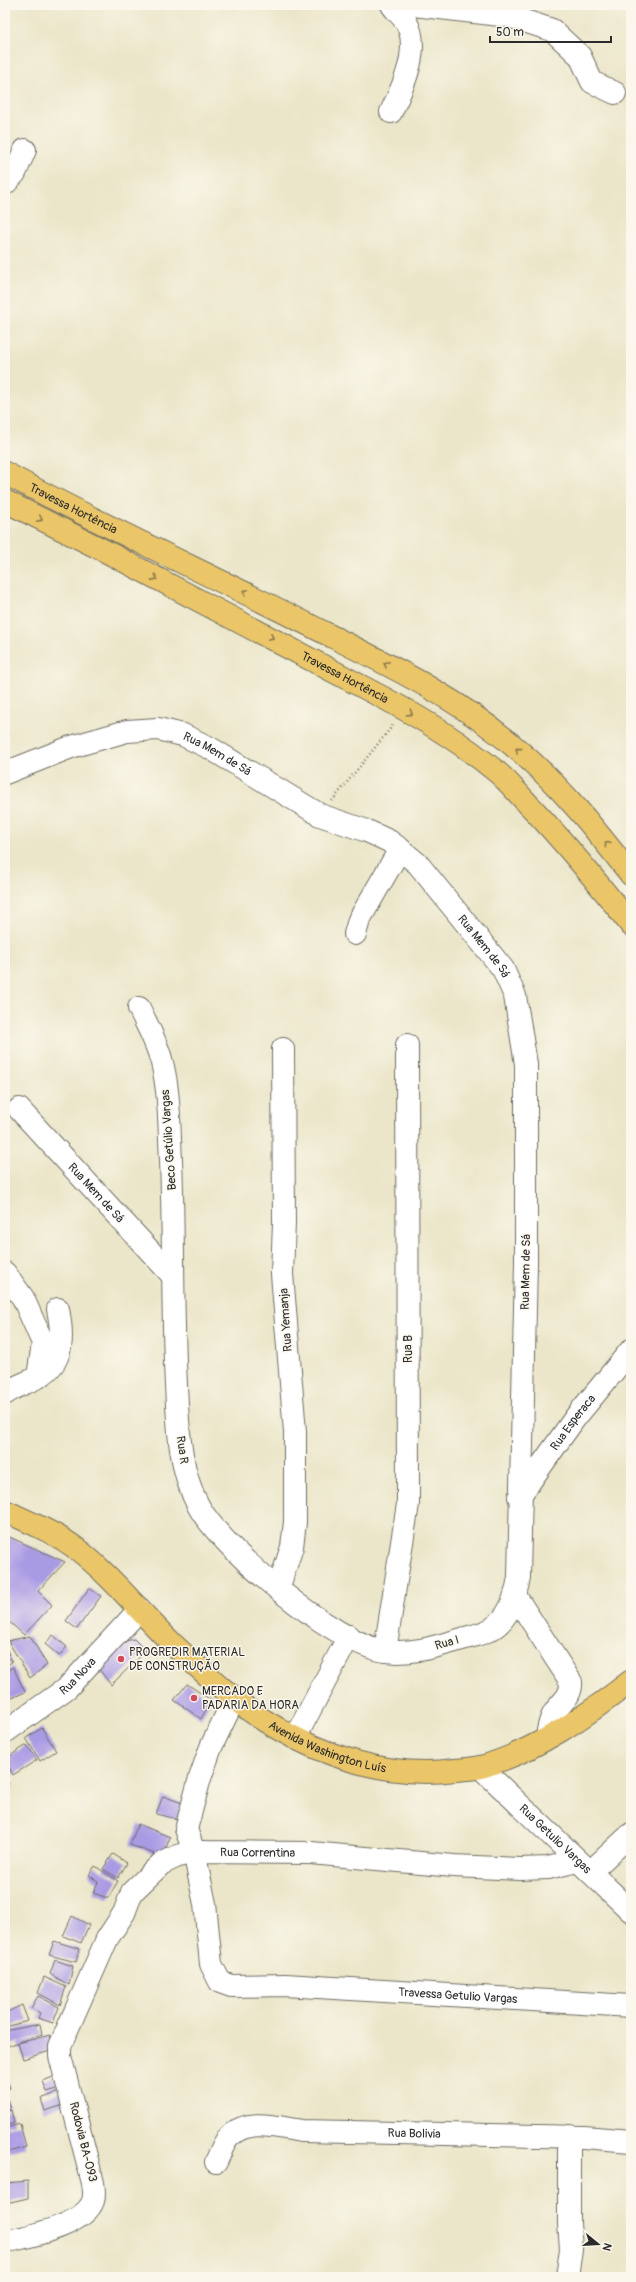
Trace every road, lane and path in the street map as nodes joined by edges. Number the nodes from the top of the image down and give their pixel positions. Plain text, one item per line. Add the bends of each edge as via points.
1 (392, 5) edge
2 (414, 5) edge
3 (615, 93) dead end
4 (391, 112) dead end
5 (25, 150) dead end
6 (5, 184) edge
7 (5, 473) edge
8 (5, 501) edge
9 (406, 710) junction
10 (5, 773) edge
11 (320, 815) junction
12 (400, 849) junction
13 (631, 875) edge
14 (631, 925) edge
15 (355, 934) dead end
16 (139, 1008) dead end
17 (407, 1045) dead end
18 (283, 1049) dead end
19 (19, 1109) dead end
20 (5, 1273) edge
21 (173, 1276) junction
22 (58, 1309) dead end
23 (631, 1350) edge
24 (38, 1377) junction
25 (5, 1394) edge
26 (519, 1497) junction
27 (5, 1511) edge
28 (278, 1589) junction
29 (516, 1597) junction
30 (140, 1609) junction
31 (349, 1636) junction
32 (386, 1651) junction
33 (631, 1681) edge
34 (235, 1697) junction
35 (5, 1732) edge
36 (547, 1737) junction
37 (295, 1738) junction
38 (480, 1767) junction
39 (631, 1834) edge
40 (194, 1852) junction
41 (584, 1867) junction
42 (631, 1911) edge
43 (631, 2006) edge
44 (60, 2056) joint
45 (569, 2136) junction
46 (631, 2141) edge
47 (216, 2162) dead end
48 (5, 2242) edge
49 (567, 2277) edge

1 - 4 street via 406,23 411,58 404,84
2 - 3 street via 509,16 552,30 580,56 592,82
5 - 6 street via 15,172
13 -> 7 main road, Travessa Hortência via 575,805 548,777 517,748 440,694 251,595
8 -> 9 main road, Travessa Hortência via 280,642
9 - 11 path
9 -> 14 main road, Travessa Hortência via 498,773 573,852
10 - 11 street, Rua Mem de Sá via 71,747 127,731 158,729 183,735 210,748
11 - 12 street, Rua Mem de Sá via 367,831
12 - 15 street via 359,920
12 - 26 street, Rua Mem de Sá via 418,864 503,969 515,996 521,1022 526,1064 526,1263
16 - 21 street, Beco Getúlio Vargas via 154,1038 166,1084 174,1222
17 - 32 street, Rua B via 408,1504
18 - 28 street, Rua Yemanja via 282,1274 295,1432 295,1514 292,1547
19 - 21 street, Rua Mem de Sá
20 - 24 street via 22,1298 43,1344
21 - 28 street, Rua R via 178,1424 192,1493 205,1516 222,1537
22 - 24 street via 62,1328 60,1352 55,1362
23 - 26 street, Rua Esperaca via 576,1418
24 - 25 street
26 - 29 street, Rua I via 519,1577
27 - 30 main road, Avenida Washington Luís via 38,1526 76,1549
28 - 31 street, Rua I via 305,1611
29 - 32 street, Rua I via 503,1619 492,1629 435,1647
29 - 36 street via 571,1682 569,1696 553,1714
30 - 34 main road, Avenida Washington Luís via 176,1647
30 - 35 street, Rua Nova via 67,1688
31 - 32 street, Rua I via 363,1644
31 - 37 street
33 - 36 main road, Avenida Washington Luís via 607,1700
34 - 37 main road, Avenida Washington Luís via 264,1720
34 - 40 street, Travessa Getulio Vargas via 211,1747 187,1822 186,1829
36 - 38 main road, Avenida Washington Luís via 534,1746
37 - 38 main road, Avenida Washington Luís via 324,1751 376,1767 412,1773
38 - 41 street, Rua Getulio Vargas
39 - 41 street
40 - 41 street, Rua Correntina via 310,1853 454,1866 520,1869
40 - 43 street, Travessa Getulio Vargas via 205,1904 211,1964 220,1982 231,1986 286,1985
40 - 44 street, Rua Correntina via 161,1864 132,1892 124,1913 107,1939 60,2046
41 - 42 street, Rua Getulio Vargas
44 - 48 street, Rodovia BA-093 via 93,2183 93,2202 88,2210 70,2223
45 - 46 street, Rua Bolivia
45 - 47 street, Rua Bolivia via 302,2131 256,2125 236,2131 228,2138
45 - 49 street via 571,2249

